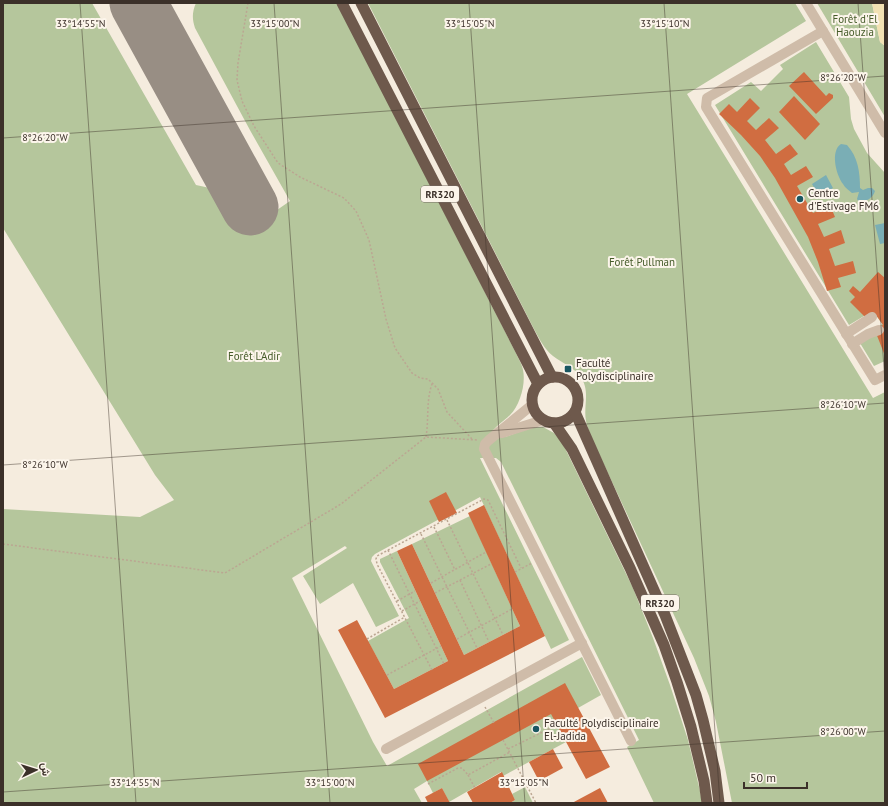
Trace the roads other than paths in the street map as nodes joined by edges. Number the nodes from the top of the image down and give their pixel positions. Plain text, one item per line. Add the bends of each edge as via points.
1 (342, 3) edge
2 (361, 3) edge
3 (806, 3) edge
4 (823, 31) junction
5 (885, 133) edge
6 (846, 334) junction
7 (852, 344) junction
8 (885, 375) edge
9 (552, 377) junction
10 (538, 384) junction
11 (532, 405) junction
12 (575, 412) junction
13 (543, 420) junction
14 (554, 423) junction
15 (492, 438) junction
16 (582, 643) junction
17 (631, 741) dead end
18 (386, 749) dead end
19 (707, 803) edge
20 (719, 803) edge

1 - 10 highway, RR320
2 - 9 highway, RR320
3 - 4 street
4 - 5 street
4 - 6 street via 707,98 706,107
6 - 7 street
6 - 7 street via 870,319 876,330
7 - 8 street via 874,380
9 - 10 highway
9 - 12 highway via 561,377 575,387 578,404
10 - 11 highway via 534,390
11 - 13 highway via 536,414
11 - 15 street
12 - 14 highway via 570,418
12 - 20 highway, RR320 via 665,615 696,695 715,771
13 - 14 highway
13 - 15 street
14 - 19 highway, RR320 via 572,449 664,645 694,741
15 - 16 street via 485,444 484,449
16 - 17 street
16 - 18 street

